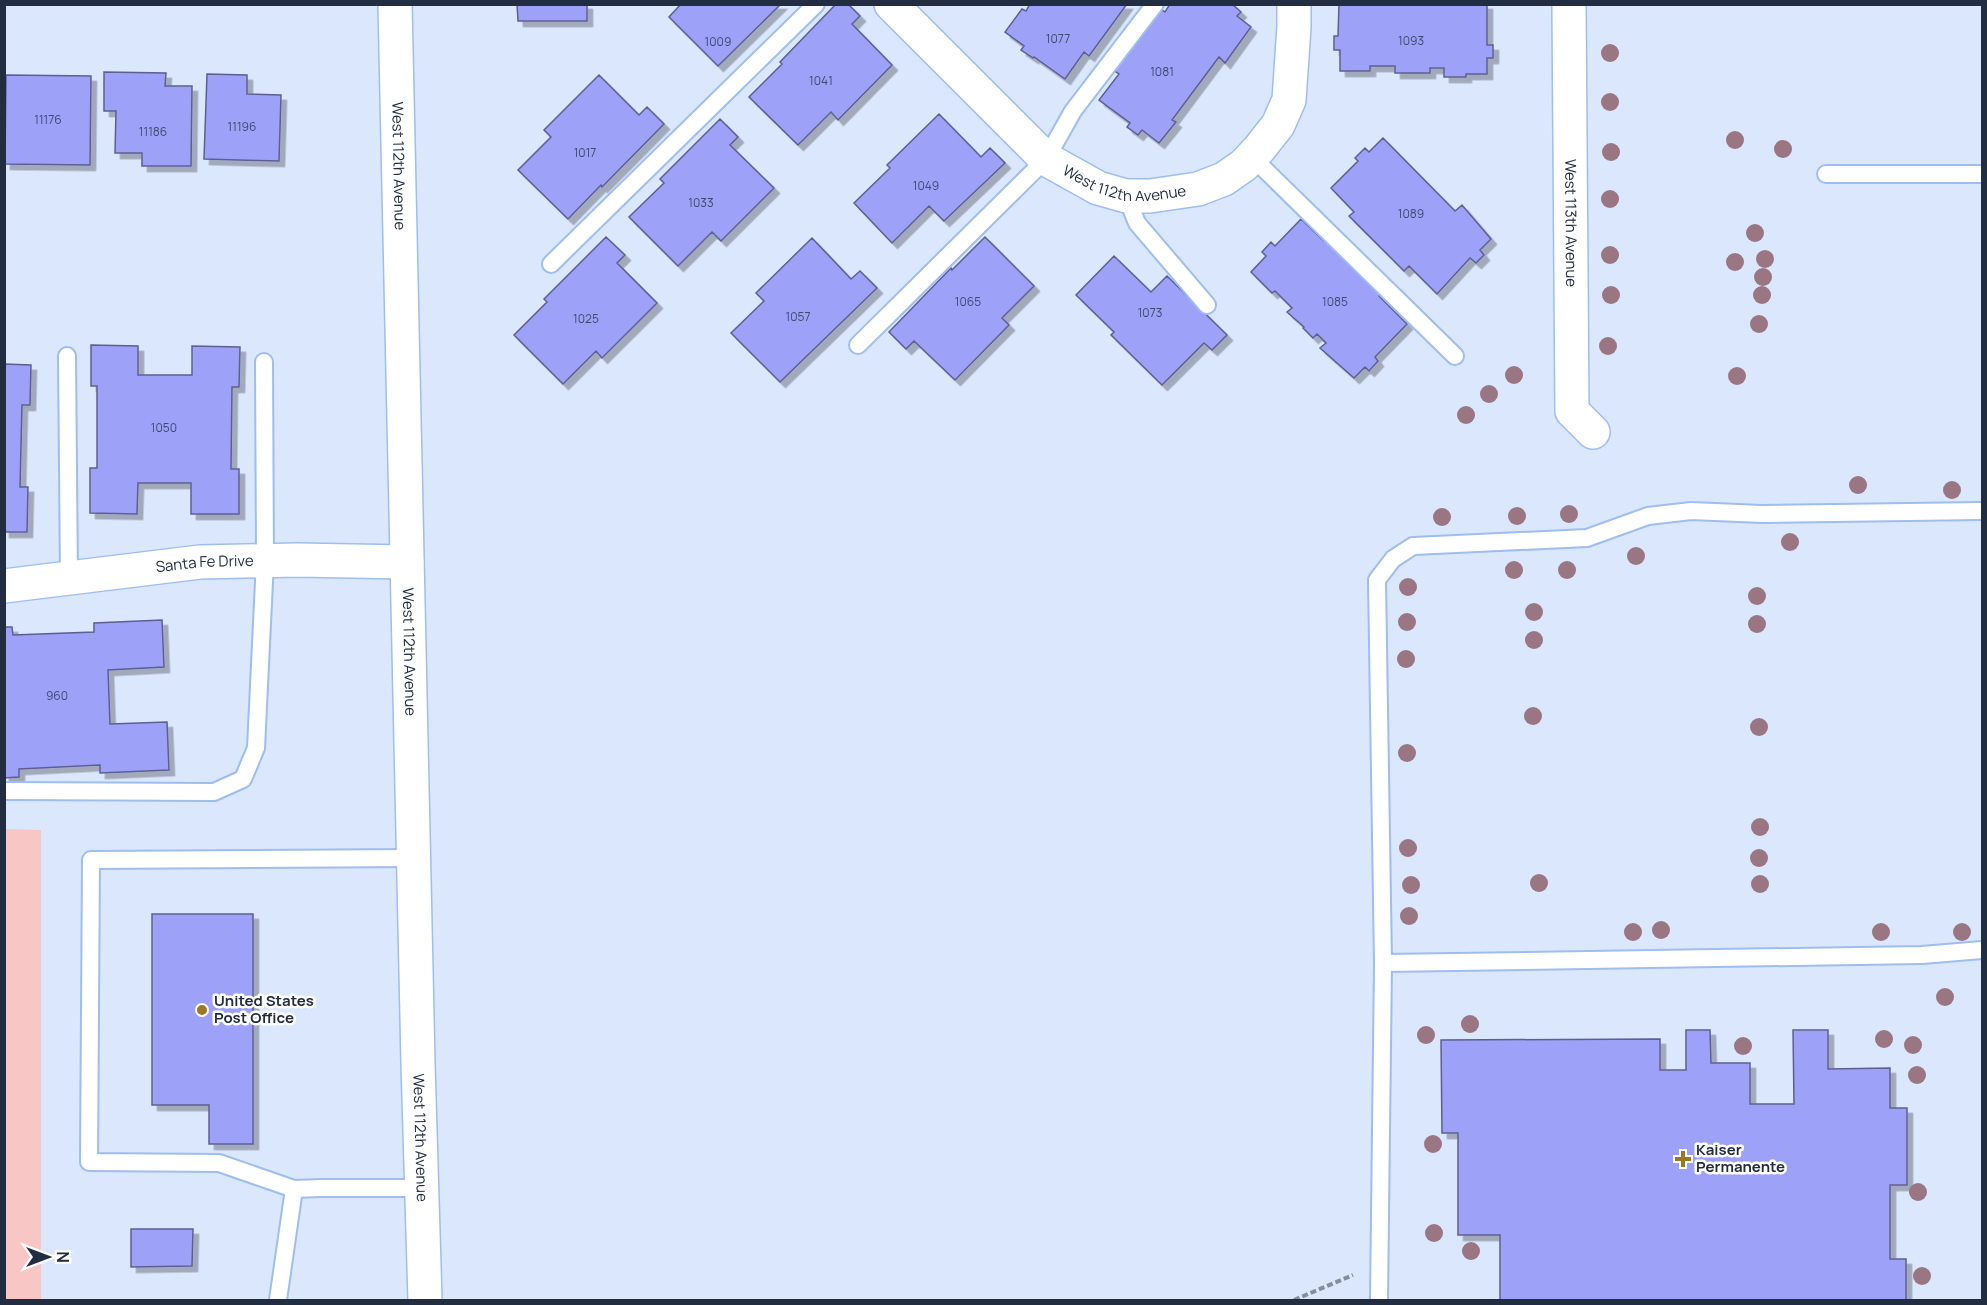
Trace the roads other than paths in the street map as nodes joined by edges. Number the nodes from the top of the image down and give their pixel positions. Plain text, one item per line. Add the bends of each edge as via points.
1 (395, 4) edge
2 (816, 4) edge
3 (891, 4) edge
4 (1155, 4) edge
5 (1294, 4) edge
6 (1569, 4) edge
7 (1252, 156) junction
8 (1046, 159) junction
9 (1826, 174) dead end
10 (1983, 174) edge
11 (1126, 196) junction
12 (551, 264) dead end
13 (1207, 305) dead end
14 (858, 345) dead end
15 (67, 356) dead end
16 (1455, 356) dead end
17 (264, 362) dead end
18 (1593, 432) dead end
19 (1983, 511) edge
20 (265, 561) junction
21 (407, 562) junction
22 (69, 578) junction
23 (4, 586) edge
24 (4, 791) edge
25 (414, 858) junction
26 (1983, 950) edge
27 (1383, 963) junction
28 (422, 1188) junction
29 (294, 1190) junction
30 (423, 1228) junction
31 (278, 1300) edge
32 (425, 1300) edge
33 (446, 1300) edge
34 (1379, 1300) edge

1 - 21 street, West 112th Avenue
2 - 12 lane
3 - 8 street, West 112th Avenue
4 - 8 lane via 1073,111
5 - 7 street, West 112th Avenue via 1289,100 1278,124
6 - 18 street, West 113th Avenue via 1572,411
7 - 11 street, West 112th Avenue via 1224,179 1198,189
7 - 16 lane
8 - 11 street, West 112th Avenue via 1098,189
8 - 14 lane
9 - 10 lane
11 - 13 lane via 1137,223
15 - 22 lane
17 - 20 lane
19 - 27 lane via 1691,511 1648,516 1587,538 1413,546 1393,559 1377,580
20 - 21 street, Santa Fe Drive
20 - 22 street, Santa Fe Drive via 200,562
20 - 24 lane via 256,748 243,779 214,792
21 - 25 street, West 112th Avenue
22 - 23 street, Santa Fe Drive
25 - 28 street, West 112th Avenue
25 - 29 lane via 91,860 89,1161 219,1163
26 - 27 lane via 1922,955
27 - 34 lane
28 - 29 lane
28 - 30 street, West 112th Avenue
29 - 31 lane
30 - 32 street, West 112th Avenue
30 - 33 street

